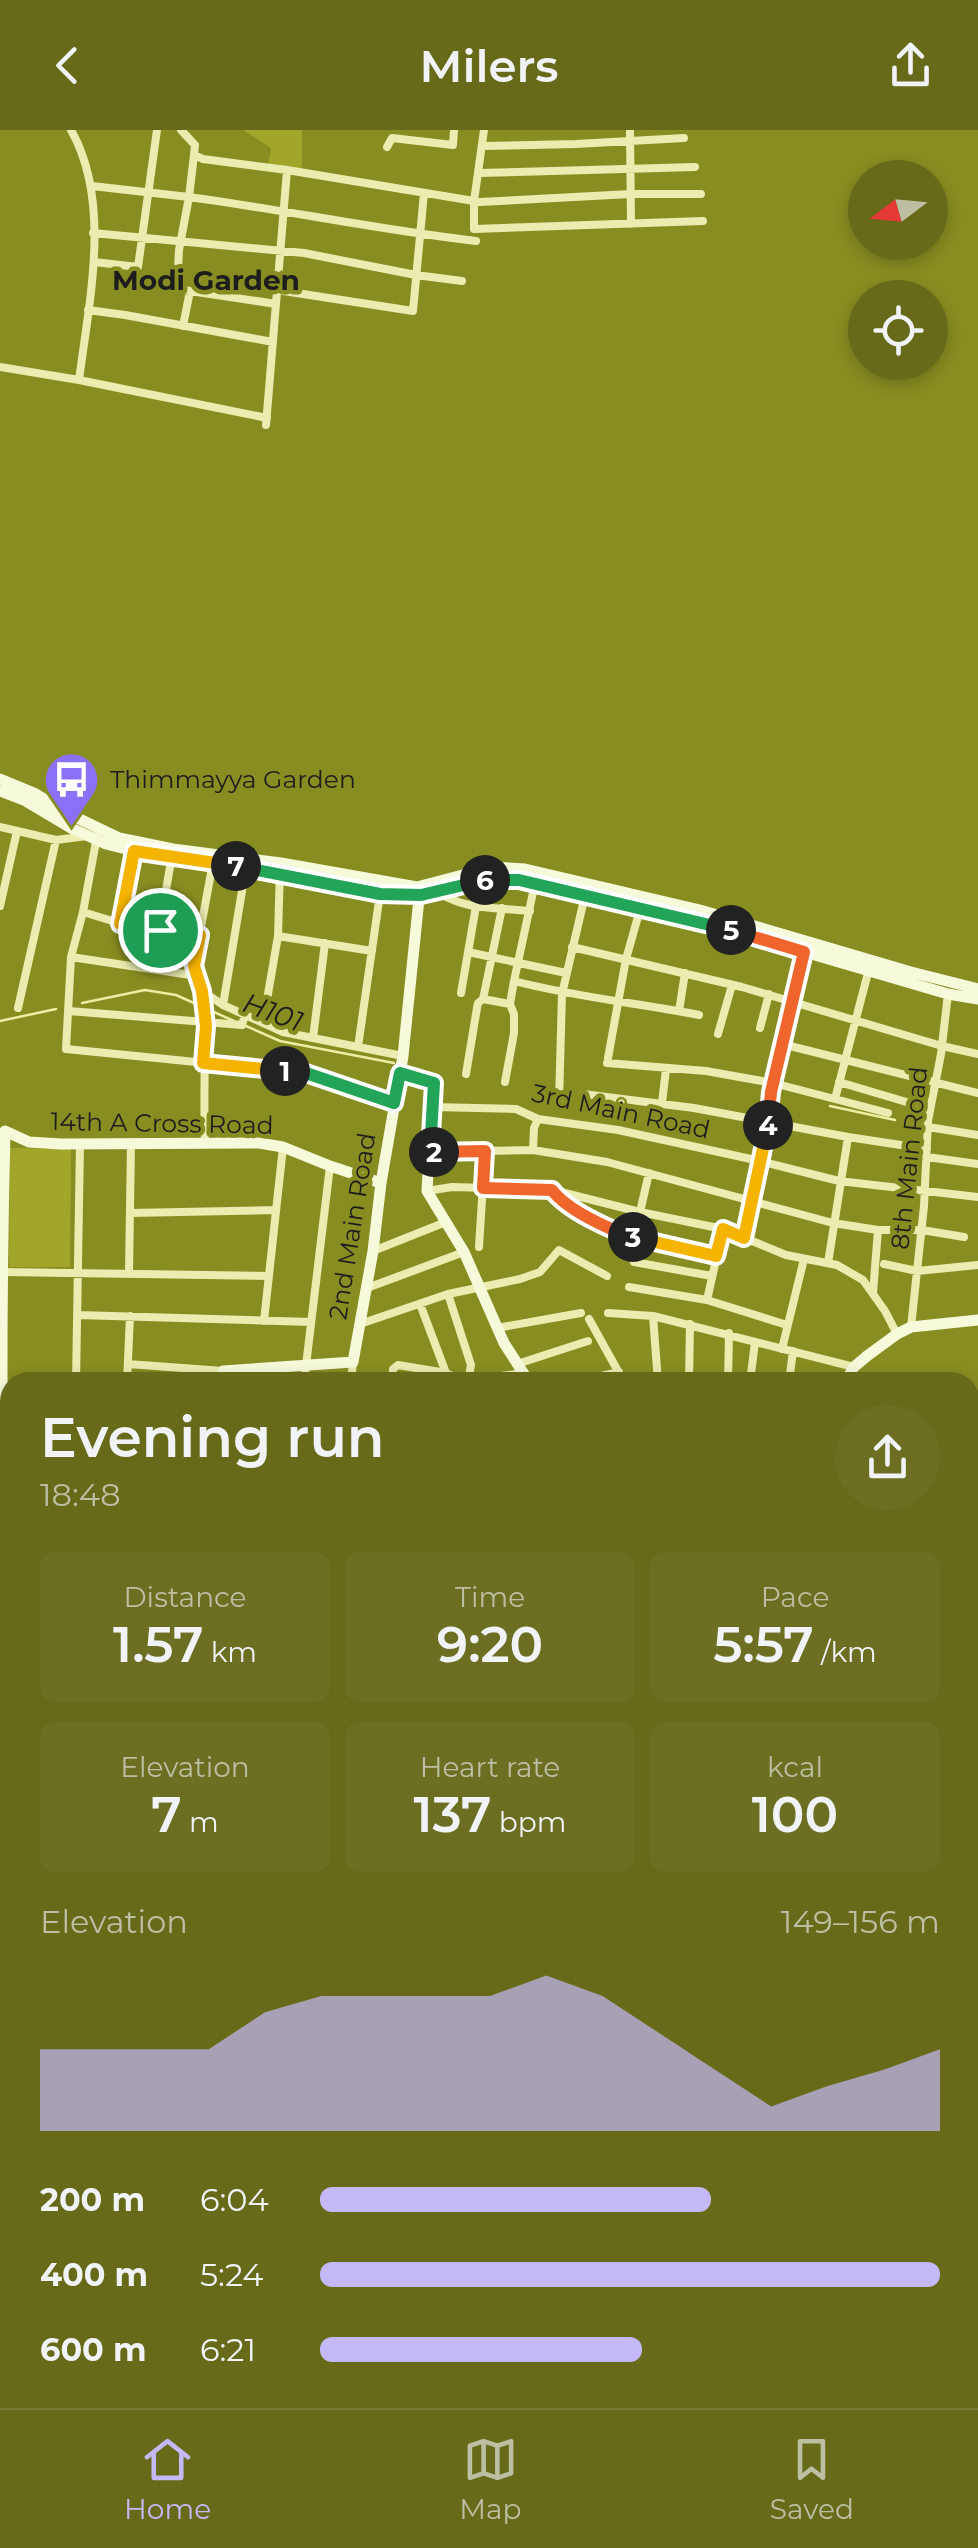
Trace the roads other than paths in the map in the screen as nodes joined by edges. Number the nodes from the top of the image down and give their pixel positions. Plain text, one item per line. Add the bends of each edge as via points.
1 (71, 130) edge
2 (158, 130) edge
3 (182, 130) edge
4 (454, 130) edge
5 (484, 130) edge
6 (630, 130) edge
7 (684, 138) dead end
8 (630, 140) junction
9 (483, 146) junction
10 (387, 147) dead end
11 (194, 155) junction
12 (695, 167) dead end
13 (631, 169) junction
14 (286, 170) junction
15 (479, 173) junction
16 (92, 186) junction
17 (149, 192) junction
18 (424, 193) junction
19 (632, 194) junction
20 (701, 194) dead end
21 (189, 197) junction
22 (474, 201) junction
23 (283, 210) junction
24 (703, 222) dead end
25 (631, 224) junction
26 (93, 233) junction
27 (420, 234) junction
28 (142, 238) junction
29 (181, 242) junction
30 (476, 242) dead end
31 (280, 250) junction
32 (94, 262) junction
33 (416, 275) junction
34 (462, 281) dead end
35 (277, 290) junction
36 (190, 291) junction
37 (276, 304) junction
38 (88, 310) junction
39 (184, 326) junction
40 (273, 342) junction
41 (0, 367) edge
42 (78, 380) junction
43 (0, 779) edge
44 (0, 791) edge
45 (0, 827) edge
46 (17, 831) junction
47 (94, 835) junction
48 (56, 840) junction
49 (134, 851) junction
50 (172, 856) junction
51 (214, 858) junction
52 (246, 867) junction
53 (280, 868) junction
54 (535, 883) junction
55 (436, 887) junction
56 (586, 889) junction
57 (420, 891) junction
58 (380, 894) junction
59 (642, 901) junction
60 (0, 906) edge
61 (476, 906) junction
62 (502, 908) junction
63 (530, 910) junction
64 (83, 912) junction
65 (120, 924) junction
66 (160, 930) junction
67 (200, 935) junction
68 (278, 936) junction
69 (324, 944) junction
70 (572, 947) junction
71 (806, 947) junction
72 (372, 951) junction
73 (468, 952) junction
74 (71, 957) junction
75 (492, 957) junction
76 (626, 959) junction
77 (518, 963) junction
78 (869, 965) junction
79 (566, 973) junction
80 (685, 973) junction
81 (198, 976) junction
82 (514, 981) junction
83 (732, 984) junction
84 (949, 988) junction
85 (978, 989) edge
86 (202, 991) junction
87 (461, 993) dead end
88 (562, 994) junction
89 (770, 994) junction
90 (483, 999) junction
91 (978, 999) edge
92 (619, 1000) junction
93 (792, 1000) junction
94 (510, 1004) junction
95 (223, 1005) junction
96 (18, 1008) dead end
97 (69, 1011) junction
98 (679, 1011) junction
99 (245, 1015) junction
100 (700, 1015) dead end
101 (856, 1019) junction
102 (205, 1023) junction
103 (264, 1023) junction
104 (760, 1028) dead end
105 (718, 1034) dead end
106 (312, 1038) junction
107 (782, 1044) junction
108 (942, 1046) junction
109 (358, 1047) junction
110 (978, 1054) edge
111 (403, 1056) junction
112 (845, 1059) junction
113 (203, 1063) junction
114 (666, 1069) junction
115 (400, 1073) junction
116 (466, 1074) dead end
117 (504, 1082) dead end
118 (839, 1082) junction
119 (936, 1082) junction
120 (773, 1083) junction
121 (978, 1093) edge
122 (583, 1094) dead end
123 (835, 1099) junction
124 (394, 1103) junction
125 (662, 1103) junction
126 (560, 1104) dead end
127 (432, 1107) junction
128 (930, 1108) junction
129 (888, 1114) dead end
130 (538, 1119) junction
131 (768, 1122) junction
132 (928, 1127) junction
133 (2, 1129) edge
134 (978, 1135) edge
135 (848, 1137) junction
136 (205, 1142) junction
137 (80, 1144) junction
138 (131, 1144) junction
139 (283, 1147) junction
140 (533, 1150) junction
141 (485, 1151) junction
142 (430, 1152) junction
143 (927, 1153) junction
144 (760, 1160) junction
145 (978, 1164) edge
146 (330, 1166) junction
147 (649, 1173) junction
148 (839, 1181) junction
149 (382, 1183) junction
150 (483, 1188) junction
151 (552, 1190) junction
152 (925, 1190) junction
153 (427, 1191) junction
154 (978, 1196) edge
155 (751, 1200) junction
156 (276, 1210) junction
157 (640, 1212) junction
158 (130, 1213) junction
159 (446, 1222) junction
160 (834, 1222) junction
161 (723, 1229) junction
162 (878, 1230) junction
163 (922, 1230) junction
164 (964, 1237) dead end
165 (744, 1238) junction
166 (479, 1247) dead end
167 (374, 1251) junction
168 (464, 1252) junction
169 (716, 1256) junction
170 (804, 1259) junction
171 (634, 1262) dead end
172 (828, 1263) junction
173 (884, 1264) dead end
174 (978, 1266) edge
175 (917, 1271) junction
176 (78, 1272) junction
177 (128, 1274) junction
178 (268, 1276) junction
179 (608, 1276) dead end
180 (712, 1276) junction
181 (1, 1278) edge
182 (629, 1287) dead end
183 (367, 1288) junction
184 (479, 1288) junction
185 (448, 1294) junction
186 (873, 1294) junction
187 (707, 1300) junction
188 (420, 1304) junction
189 (608, 1313) dead end
190 (77, 1315) junction
191 (130, 1316) junction
192 (653, 1316) junction
193 (978, 1320) edge
194 (264, 1321) junction
195 (311, 1322) junction
196 (360, 1324) junction
197 (690, 1324) junction
198 (788, 1325) junction
199 (911, 1327) junction
200 (497, 1328) junction
201 (729, 1334) junction
202 (898, 1334) junction
203 (588, 1341) dead end
204 (755, 1342) junction
205 (782, 1348) junction
206 (793, 1351) junction
207 (353, 1362) junction
208 (128, 1364) junction
209 (305, 1365) junction
210 (854, 1367) junction
211 (4, 1372) edge
212 (76, 1372) edge
213 (128, 1372) edge
214 (186, 1372) edge
215 (257, 1372) edge
216 (305, 1372) edge
217 (352, 1372) edge
218 (393, 1372) edge
219 (425, 1372) edge
220 (444, 1372) edge
221 (470, 1372) edge
222 (522, 1372) edge
223 (525, 1372) edge
224 (619, 1372) edge
225 (657, 1372) edge
226 (689, 1372) edge
227 (728, 1372) edge
228 (751, 1372) edge
229 (790, 1372) edge
230 (851, 1372) edge

1 - 16 street
2 - 17 street
3 - 11 street via 195,145
4 - 10 street via 453,145 392,138
5 - 9 street
6 - 8 street
7 - 8 street
8 - 9 street
8 - 13 street
9 - 15 street
11 - 14 street
11 - 21 street
12 - 13 street
13 - 15 street
13 - 19 street
14 - 18 street
14 - 23 street
15 - 22 street
16 - 17 street
16 - 26 street
17 - 21 street
17 - 28 street
18 - 22 street
18 - 27 street
19 - 20 street
19 - 22 street
19 - 25 street
21 - 23 street
21 - 29 street
22 - 25 street via 474,229
23 - 27 street
23 - 31 street
24 - 25 street
26 - 28 street
26 - 32 street
27 - 30 street
27 - 33 street
28 - 29 street
28 - 32 street via 138,266
29 - 31 street
29 - 36 street via 178,289
31 - 33 street
31 - 35 street
32 - 38 street
33 - 34 street
33 - 35 street via 412,311
35 - 37 street
36 - 37 street
36 - 39 street
37 - 40 street
38 - 39 street
38 - 42 street
39 - 40 street
40 - 42 street via 266,422
41 - 42 street
43 - 47 street via 34,793
44 - 47 street
45 - 46 street
46 - 48 street
46 - 60 street
47 - 48 street
47 - 49 street
47 - 51 street
47 - 64 street
48 - 96 street
49 - 50 street
49 - 65 street
50 - 51 street
50 - 66 street
51 - 52 street
51 - 53 street
51 - 67 street
52 - 53 street
52 - 95 street
53 - 57 street
53 - 58 street
53 - 68 street
54 - 55 street via 496,878
54 - 56 street
54 - 63 street
55 - 56 street via 477,870 506,867
55 - 57 street
55 - 61 street via 454,902
56 - 59 street
56 - 70 street
57 - 58 street
57 - 111 street, 2nd Main Road
58 - 72 street
59 - 71 street
59 - 76 street
61 - 62 street
61 - 73 street
62 - 63 street
62 - 75 street
63 - 77 street
64 - 65 street
64 - 74 street
65 - 66 street
66 - 67 street
67 - 81 street
68 - 69 street
68 - 103 street
69 - 72 street
69 - 106 street
70 - 76 street
70 - 79 street
71 - 78 street
71 - 93 street
72 - 109 street
73 - 75 street
73 - 87 street
74 - 81 street
74 - 97 street
75 - 77 street
75 - 90 street
76 - 80 street
76 - 92 street
77 - 79 street
77 - 82 street
78 - 84 street
78 - 101 street
79 - 88 street
80 - 83 street
80 - 98 street
81 - 86 street
82 - 88 street
82 - 94 street
83 - 89 street
83 - 105 street
84 - 85 street
84 - 91 street
84 - 108 street, 8th Main Road
86 - 95 street
86 - 102 street
88 - 92 street
88 - 126 street
89 - 93 street
89 - 104 street
90 - 94 street
90 - 116 street
92 - 98 street
92 - 114 street via 608,1060
93 - 101 street
93 - 107 street
94 - 117 street via 514,1034
95 - 99 street
97 - 102 street
97 - 113 street via 66,1049
98 - 100 street
99 - 102 street via 242,1025
99 - 103 street
101 - 108 street
101 - 112 street
102 - 113 street
103 - 106 street
106 - 109 street
107 - 112 street
107 - 120 street
108 - 110 street
108 - 119 street, 8th Main Road
109 - 111 street
111 - 115 street, 2nd Main Road
112 - 118 street
112 - 119 street
113 - 124 street via 306,1073
113 - 136 street
114 - 120 street
114 - 125 street
115 - 124 street, 2nd Main Road
115 - 127 street via 434,1083
118 - 123 street
118 - 128 street
119 - 121 street
119 - 128 street, 8th Main Road
120 - 123 street
120 - 131 street
122 - 125 street
123 - 129 street
124 - 149 street, 2nd Main Road
125 - 131 street
127 - 130 street, 3rd Main Road via 516,1109
127 - 142 street
128 - 132 street, 8th Main Road
130 - 140 street
130 - 144 street, 3rd Main Road
131 - 135 street
131 - 144 street
132 - 134 street
132 - 143 street, 8th Main Road
133 - 137 street, 14th A Cross Road via 29,1142
133 - 181 street
135 - 143 street
135 - 148 street
136 - 138 street, 14th A Cross Road
136 - 139 street, 14th A Cross Road
137 - 138 street, 14th A Cross Road
137 - 176 street
138 - 158 street
139 - 146 street, 14th A Cross Road
139 - 156 street
140 - 141 street
140 - 147 street
141 - 142 street
141 - 150 street
142 - 153 street
143 - 145 street
143 - 152 street, 8th Main Road
144 - 148 street, 3rd Main Road
144 - 155 street
146 - 149 street, 14th A Cross Road
146 - 195 street
147 - 155 street
147 - 157 street
148 - 152 street, 3rd Main Road
148 - 160 street
149 - 167 street, 2nd Main Road
150 - 151 street
150 - 153 street
150 - 166 street
151 - 157 street
151 - 169 street via 617,1232
152 - 154 street, 3rd Main Road
152 - 163 street, 8th Main Road
153 - 159 street
155 - 160 street
155 - 165 street
156 - 158 street
156 - 178 street
157 - 161 street
158 - 177 street
159 - 167 street
159 - 168 street
160 - 162 street
160 - 172 street
161 - 165 street
161 - 169 street
162 - 163 street
162 - 186 street
163 - 164 street
163 - 175 street, 8th Main Road
165 - 170 street
167 - 183 street, 2nd Main Road
168 - 183 street
168 - 184 street
169 - 180 street
170 - 172 street
170 - 198 street
171 - 180 street
172 - 186 street via 864,1280
173 - 175 street
174 - 175 street
175 - 199 street, 8th Main Road
176 - 177 street
176 - 181 street
176 - 190 street
177 - 178 street
178 - 194 street
179 - 184 street via 559,1250 540,1272
180 - 187 street
181 - 211 street
182 - 187 street
183 - 196 street, 2nd Main Road
184 - 185 street
184 - 200 street
185 - 188 street
185 - 221 street
186 - 202 street
187 - 198 street
188 - 196 street
188 - 220 street
189 - 192 street
190 - 191 street
190 - 212 street
191 - 194 street
191 - 208 street
192 - 197 street
192 - 225 street
193 - 199 street
194 - 195 street
195 - 209 street
196 - 207 street, 2nd Main Road
197 - 201 street
197 - 226 street
198 - 205 street
199 - 202 street
200 - 222 street
200 - 224 street via 585,1316
201 - 204 street
201 - 227 street
202 - 210 street
203 - 223 street
204 - 205 street
204 - 228 street
205 - 206 street
206 - 210 street
206 - 229 street
207 - 209 street
207 - 217 street
208 - 213 street
208 - 214 street
209 - 215 street
209 - 216 street
210 - 230 street
218 - 219 street via 398,1364

